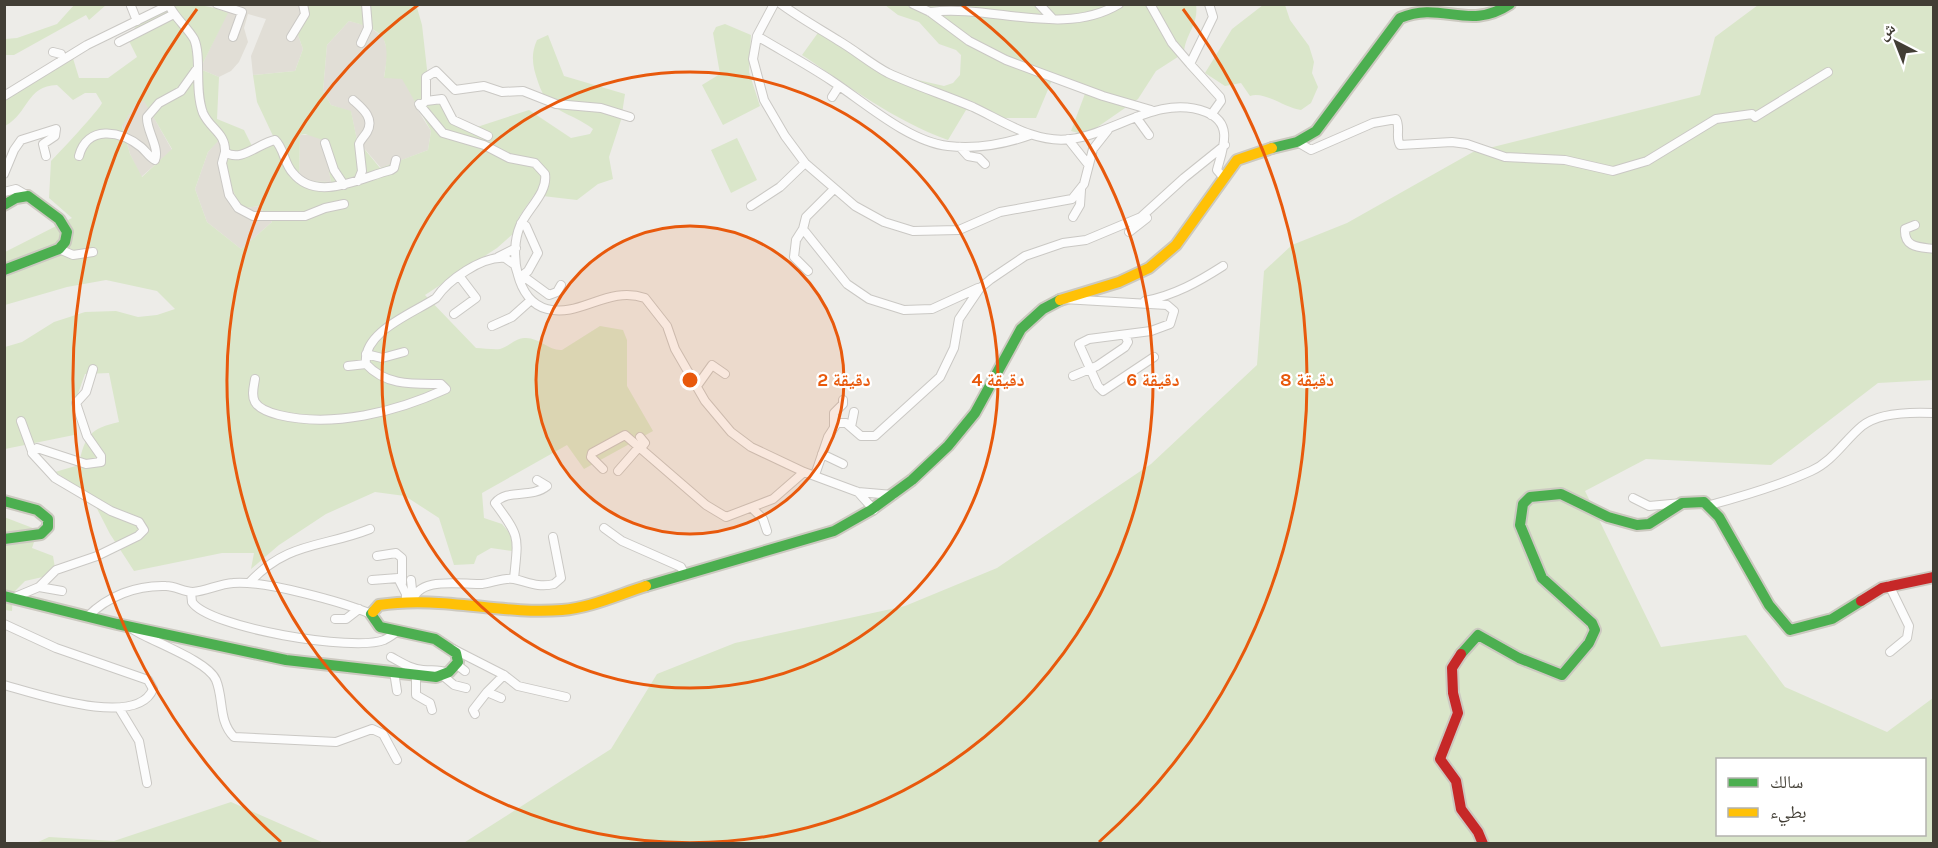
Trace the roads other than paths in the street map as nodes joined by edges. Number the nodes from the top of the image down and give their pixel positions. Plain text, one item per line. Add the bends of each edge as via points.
1 (164, 4) edge
2 (217, 4) edge
3 (303, 4) edge
4 (366, 4) edge
5 (774, 4) edge
6 (781, 4) edge
7 (913, 4) edge
8 (1039, 4) edge
9 (1119, 4) edge
10 (1150, 4) edge
11 (1209, 4) edge
12 (1510, 4) edge
13 (169, 5) edge
14 (131, 6) edge
15 (930, 12) junction
16 (174, 14) junction
17 (1052, 18) junction
18 (137, 21) junction
19 (757, 36) junction
20 (233, 37) dead end
21 (291, 37) dead end
22 (119, 42) dead end
23 (361, 43) dead end
24 (53, 52) dead end
25 (62, 60) junction
26 (1190, 64) junction
27 (196, 70) junction
28 (1828, 72) dead end
29 (839, 86) junction
30 (4, 96) edge
31 (832, 97) dead end
32 (353, 100) dead end
33 (422, 103) junction
34 (1152, 110) junction
35 (1211, 115) junction
36 (630, 117) dead end
37 (1136, 117) junction
38 (1108, 130) junction
39 (1030, 135) junction
40 (1149, 135) dead end
41 (488, 136) dead end
42 (1068, 140) junction
43 (325, 143) dead end
44 (1299, 143) junction
45 (1225, 145) junction
46 (960, 147) junction
47 (225, 152) junction
48 (46, 156) dead end
49 (79, 156) dead end
50 (396, 160) dead end
51 (805, 163) junction
52 (1088, 163) junction
53 (985, 164) dead end
54 (4, 174) edge
55 (1223, 177) junction
56 (358, 181) junction
57 (344, 185) junction
58 (834, 189) junction
59 (1082, 190) junction
60 (4, 192) edge
61 (28, 196) junction
62 (344, 204) dead end
63 (4, 205) edge
64 (751, 206) dead end
65 (1153, 206) junction
66 (1073, 217) dead end
67 (521, 223) junction
68 (1915, 225) dead end
69 (803, 229) junction
70 (1129, 232) dead end
71 (516, 248) junction
72 (59, 249) junction
73 (1934, 249) edge
74 (93, 252) dead end
75 (498, 257) junction
76 (531, 264) junction
77 (1223, 266) dead end
78 (4, 270) edge
79 (808, 271) dead end
80 (460, 277) junction
81 (521, 277) junction
82 (533, 282) junction
83 (561, 285) dead end
84 (980, 288) junction
85 (1063, 299) junction
86 (531, 300) junction
87 (1135, 303) junction
88 (454, 314) dead end
89 (492, 326) dead end
90 (1125, 335) junction
91 (405, 352) dead end
92 (366, 354) junction
93 (1154, 357) dead end
94 (366, 364) junction
95 (348, 366) dead end
96 (93, 369) dead end
97 (1091, 370) junction
98 (725, 374) dead end
99 (1073, 376) dead end
100 (255, 379) dead end
101 (698, 386) junction
102 (843, 400) dead end
103 (854, 412) dead end
104 (1934, 413) edge
105 (21, 421) dead end
106 (834, 426) junction
107 (851, 427) junction
108 (640, 437) dead end
109 (640, 448) junction
110 (32, 451) junction
111 (822, 454) junction
112 (843, 464) dead end
113 (603, 469) dead end
114 (618, 471) dead end
115 (804, 472) junction
116 (815, 475) junction
117 (537, 480) dead end
118 (858, 492) junction
119 (894, 495) junction
120 (1633, 498) dead end
121 (4, 501) edge
122 (1682, 503) junction
123 (1710, 505) junction
124 (753, 508) junction
125 (874, 510) junction
126 (604, 528) dead end
127 (370, 529) dead end
128 (766, 531) dead end
129 (553, 537) dead end
130 (4, 539) edge
131 (377, 556) dead end
132 (684, 573) junction
133 (1934, 577) edge
134 (514, 579) junction
135 (372, 580) dead end
136 (406, 581) junction
137 (249, 583) junction
138 (1889, 585) junction
139 (39, 587) junction
140 (62, 591) dead end
141 (191, 592) junction
142 (10, 597) edge
143 (410, 602) junction
144 (359, 609) junction
145 (371, 614) junction
146 (87, 617) junction
147 (336, 619) dead end
148 (4, 624) edge
149 (127, 626) junction
150 (396, 632) junction
151 (448, 646) junction
152 (1890, 652) dead end
153 (391, 657) dead end
154 (394, 672) junction
155 (445, 674) junction
156 (504, 675) junction
157 (416, 676) junction
158 (4, 685) edge
159 (466, 688) dead end
160 (398, 691) dead end
161 (488, 692) junction
162 (566, 697) dead end
163 (501, 698) dead end
164 (119, 708) junction
165 (432, 710) dead end
166 (475, 714) dead end
167 (397, 760) dead end
168 (147, 783) dead end
169 (1483, 843) edge

1 - 13 street
2 - 20 street via 242,12
3 - 21 street via 305,14
4 - 23 street via 368,28
5 - 19 street
6 - 39 street via 880,69
7 - 15 street
8 - 17 street
9 - 17 street via 1097,15
10 - 26 street via 1172,43
11 - 26 street via 1213,17
12 - 44 street via 1481,17 1428,8 1409,12 1392,27 1316,131
13 - 16 street
13 - 18 street
14 - 18 street
15 - 17 street
15 - 34 street via 969,41 1006,60
16 - 22 street
16 - 27 street via 194,39
18 - 25 street
19 - 29 street
19 - 51 street via 753,59 764,100
24 - 25 street via 61,54
25 - 30 street
26 - 35 street via 1220,97
27 - 47 street via 204,114 224,139
27 - 49 street via 181,91 159,103 147,117 155,160 130,140 108,133 94,135 82,146
28 - 44 street via 1755,117 1752,114 1716,119 1647,161 1613,171 1565,160 1505,157 1452,142 1400,145 1400,125 1396,119 1374,123 1311,150
29 - 31 street
29 - 46 street via 899,126 936,143
32 - 56 street via 369,119 368,132 359,144 362,171
33 - 36 street via 426,77 436,71 455,90 484,86 507,93 523,91 556,104 601,108
33 - 41 street via 442,99 453,120
33 - 67 street via 443,133 484,145 509,158 535,163 542,169 545,185
34 - 35 street via 1196,109
34 - 37 street
35 - 45 street via 1226,133
37 - 38 street
37 - 40 street
38 - 42 street
38 - 52 street
39 - 42 street
39 - 46 street
42 - 52 street
43 - 57 street
44 - 55 street via 1249,153
45 - 55 street via 1217,170
45 - 65 street
46 - 53 street
47 - 57 street via 237,156 275,140 286,165 299,180 312,185
47 - 62 street via 222,163 229,195 238,208 253,216 305,216
48 - 54 street via 43,144 55,136 56,129 21,140
50 - 56 street via 391,170
51 - 58 street
51 - 64 street via 780,187
52 - 59 street
55 - 85 street via 1185,234 1160,261 1133,276
56 - 57 street
58 - 59 street via 884,222 925,231 960,230 1000,212 1072,199
58 - 69 street via 806,217
59 - 66 street
60 - 61 street via 16,189
61 - 63 street
61 - 72 street via 64,225 66,238
65 - 70 street via 1148,218
65 - 84 street via 1141,217 1100,235 1025,256
67 - 71 street
67 - 76 street via 538,253
68 - 73 street via 1905,229 1906,241 1912,246
69 - 79 street via 796,240 794,257
69 - 84 street via 847,284 881,303 904,310 932,309
71 - 75 street
71 - 81 street
72 - 74 street via 73,255
72 - 78 street
75 - 80 street
75 - 81 street via 515,265
76 - 81 street
76 - 82 street
77 - 87 street via 1171,295
80 - 88 street via 476,298
80 - 92 street via 436,298 372,339
81 - 82 street
81 - 86 street
82 - 83 street via 549,295
84 - 107 street via 959,319 949,363 932,386 875,436 861,436
85 - 87 street
85 - 119 street via 1041,310 1024,325 968,423
86 - 89 street
86 - 101 street via 554,310 620,294 645,298 667,326 675,349
87 - 90 street via 1167,305 1174,316 1164,327
90 - 97 street via 1125,346
90 - 97 street via 1079,344
91 - 92 street via 382,358
92 - 94 street
93 - 97 street via 1107,391 1098,386
94 - 95 street
94 - 100 street via 387,380 441,384 446,389 365,416 315,421 271,413 257,405
96 - 110 street via 86,393 76,403 87,436 101,456 99,465 37,448
97 - 99 street
98 - 101 street via 712,365
101 - 115 street via 705,401 731,432 765,455
102 - 106 street via 834,413
103 - 107 street
104 - 123 street via 1869,421 1812,471
105 - 110 street
106 - 107 street via 844,422
106 - 111 street
108 - 109 street via 645,443
109 - 113 street via 625,435 594,451 591,457
109 - 114 street
109 - 124 street via 719,514 726,517
110 - 139 street via 55,478 111,511 139,522 144,530 98,556 56,570
111 - 112 street
111 - 116 street
115 - 116 street
115 - 124 street via 783,492
116 - 118 street
117 - 134 street via 547,486 536,493 507,495 495,503 518,539
118 - 119 street
118 - 125 street
119 - 125 street
120 - 122 street via 1649,506
121 - 130 street via 37,510 48,519 48,527 41,534
122 - 123 street via 1699,501
122 - 169 street via 1649,524 1637,525 1608,518 1561,494 1530,497 1523,504 1520,525 1542,578 1595,630 1590,643 1562,675 1522,662 1478,635 1455,662 1453,693 1458,713 1440,759 1456,781 1461,808
123 - 138 street via 1769,605 1790,630 1832,619
124 - 128 street via 763,519
125 - 132 street via 834,531
126 - 132 street via 622,541 681,567
127 - 137 street via 296,549 263,567
129 - 134 street via 560,580 543,586
131 - 136 street via 396,553 402,558
132 - 143 street via 565,610 522,611
133 - 138 street
134 - 143 street via 469,586 434,585 419,591
135 - 136 street
136 - 143 street
137 - 141 street via 222,584
137 - 144 street
138 - 152 street via 1909,626 1907,638
139 - 140 street
139 - 142 street
141 - 146 street via 164,586 141,589 103,602
141 - 150 street via 194,606 204,612 302,640 384,640
142 - 146 street
143 - 145 street via 379,605
144 - 145 street
144 - 147 street via 345,620
145 - 150 street via 380,627
146 - 149 street
148 - 164 street via 56,648 151,682 150,695
149 - 154 street via 286,660
149 - 167 street via 194,662 216,679 224,720 234,737 336,742 372,729 383,734
150 - 151 street via 435,639
151 - 155 street via 456,653 461,668
151 - 156 street
153 - 155 street via 407,666 438,669
154 - 157 street
154 - 160 street
155 - 157 street
155 - 159 street via 454,685
156 - 161 street
156 - 162 street via 523,688
157 - 165 street via 417,695 430,703
158 - 164 street via 74,703
161 - 163 street
161 - 166 street via 473,710
164 - 168 street via 139,741

